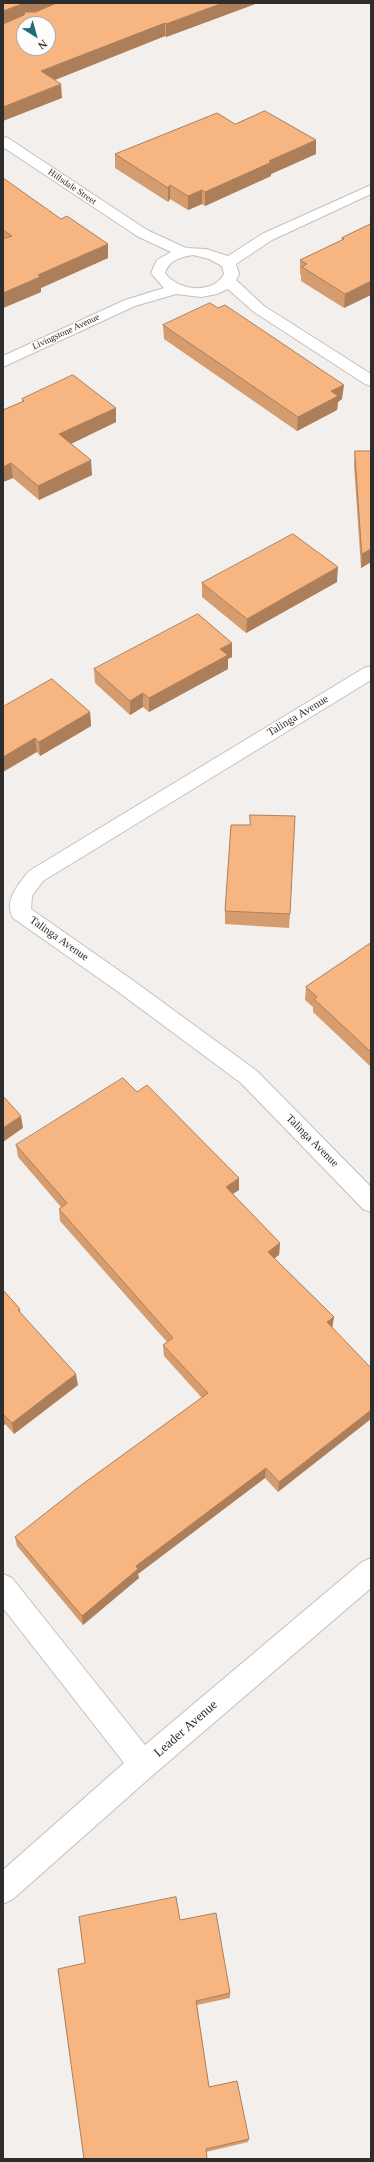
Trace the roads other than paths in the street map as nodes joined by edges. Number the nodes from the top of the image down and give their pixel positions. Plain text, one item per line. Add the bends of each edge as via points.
1 (3, 141) edge
2 (371, 189) edge
3 (142, 233) junction
4 (267, 237) junction
5 (184, 252) junction
6 (209, 253) junction
7 (163, 262) junction
8 (228, 263) junction
9 (161, 279) junction
10 (228, 281) junction
11 (177, 290) junction
12 (209, 291) junction
13 (130, 303) junction
14 (259, 309) junction
15 (3, 362) edge
16 (371, 381) edge
17 (371, 672) edge
18 (371, 1202) edge
19 (371, 1570) edge
20 (3, 1587) edge
21 (143, 1765) junction
22 (3, 1889) edge

1 - 3 street, Hillsdale Street
2 - 4 street
3 - 5 street, Hillsdale Street
3 - 7 street, Hillsdale Street
4 - 6 street
4 - 8 street
5 - 6 street
5 - 7 street
6 - 8 street
7 - 9 street via 158,273
8 - 10 street via 231,268
9 - 11 street via 164,284
9 - 13 street, Livingstone Avenue
10 - 12 street
10 - 14 street
11 - 12 street
11 - 13 street, Livingstone Avenue
12 - 14 street
13 - 15 street, Livingstone Avenue
14 - 16 street
17 - 18 street, Talinga Avenue via 36,876 22,894 20,912 249,1077
19 - 21 street, Leader Avenue
20 - 21 street
21 - 22 street, Leader Avenue

